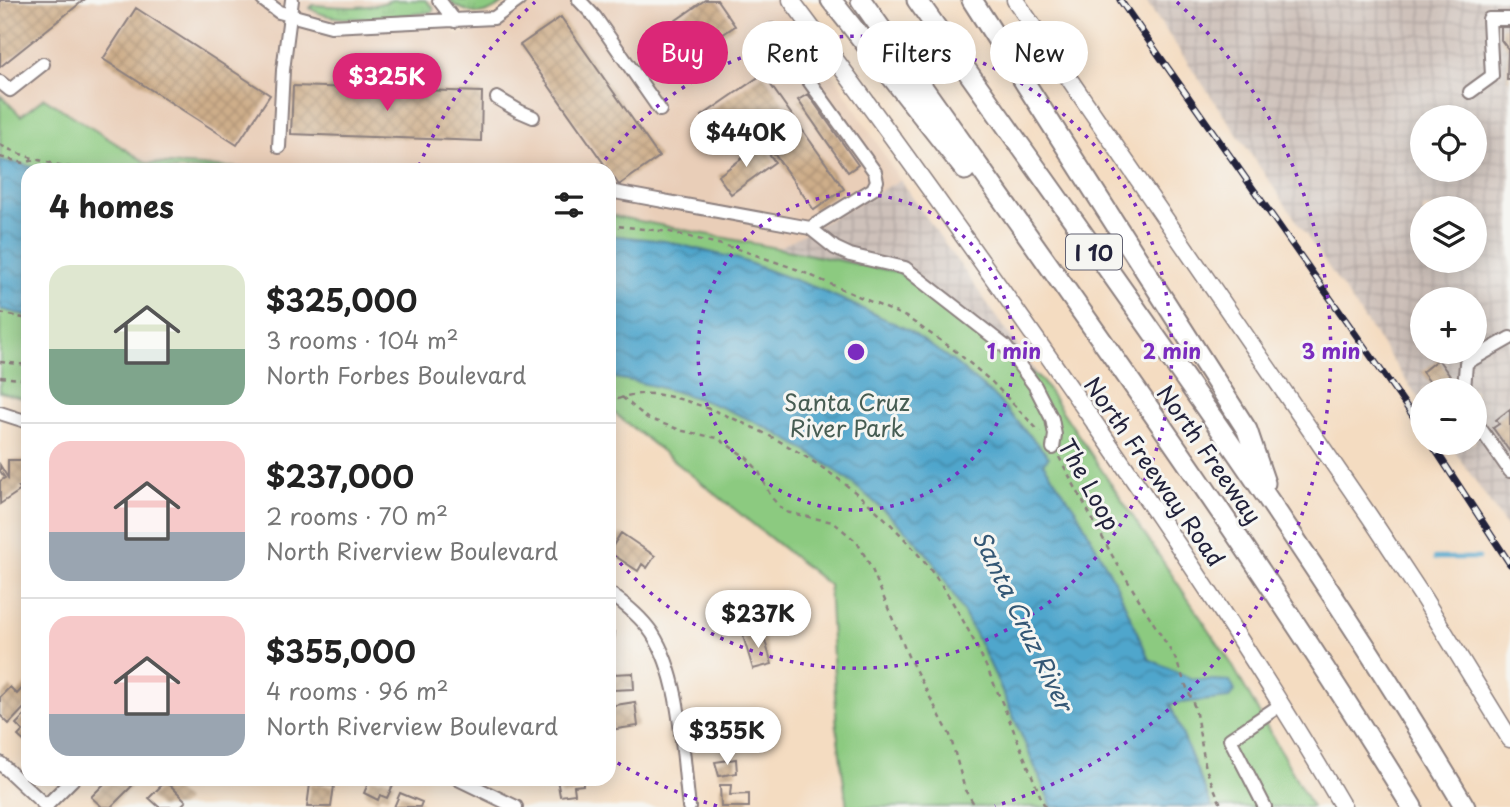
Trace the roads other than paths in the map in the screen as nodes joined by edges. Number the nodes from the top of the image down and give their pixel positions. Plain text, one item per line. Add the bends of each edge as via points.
1 (263, 0) edge
2 (292, 0) edge
3 (439, 0) edge
4 (519, 0) edge
5 (579, 0) edge
6 (791, 0) edge
7 (831, 0) edge
8 (860, 0) edge
9 (917, 0) edge
10 (972, 0) edge
11 (1015, 0) edge
12 (288, 14) junction
13 (1510, 19) edge
14 (455, 21) junction
15 (43, 64) dead end
16 (0, 82) edge
17 (811, 84) edge
18 (1470, 92) dead end
19 (497, 98) dead end
20 (660, 110) dead end
21 (533, 117) dead end
22 (279, 147) dead end
23 (616, 192) edge
24 (810, 228) junction
25 (1510, 338) edge
26 (1104, 345) junction
27 (1465, 378) edge
28 (0, 413) edge
29 (21, 420) edge
30 (1487, 438) edge
31 (1053, 449) road end
32 (1510, 471) edge
33 (1272, 503) junction
34 (616, 598) edge
35 (1282, 704) junction
36 (1510, 739) edge
37 (0, 763) edge
38 (21, 782) edge
39 (25, 786) edge
40 (66, 786) edge
41 (472, 786) edge
42 (47, 806) edge
43 (516, 807) edge
44 (689, 807) edge
45 (1265, 807) edge
46 (1343, 807) edge
47 (1412, 807) edge
48 (1465, 807) edge

1 - 12 street
2 - 12 street
3 - 14 street
4 - 14 street via 494,18
5 - 20 street
6 - 35 main road, North Freeway Road via 1052,360 1206,584
7 - 26 highway
8 - 26 highway, North Freeway / I 10
9 - 33 highway, North Freeway / I 10
10 - 33 highway via 1247,430
11 - 36 main road via 1370,517
12 - 14 street via 331,26
12 - 22 street
13 - 18 street via 1489,19 1492,76
15 - 16 street via 10,90
17 - 24 street via 877,181 873,189
19 - 21 street
23 - 24 street
24 - 31 street via 850,255 905,268 1005,346 1035,386 1052,419
25 - 27 street via 1466,363
26 - 47 highway, North Freeway / I 10 via 1286,607
28 - 29 street
30 - 32 street
33 - 48 highway, North Freeway / I 10 via 1387,677
34 - 44 street via 634,611 662,653 675,692
35 - 45 street via 1230,739
35 - 46 main road, North Freeway Road
37 - 38 street
39 - 42 street
40 - 42 street
41 - 43 street

